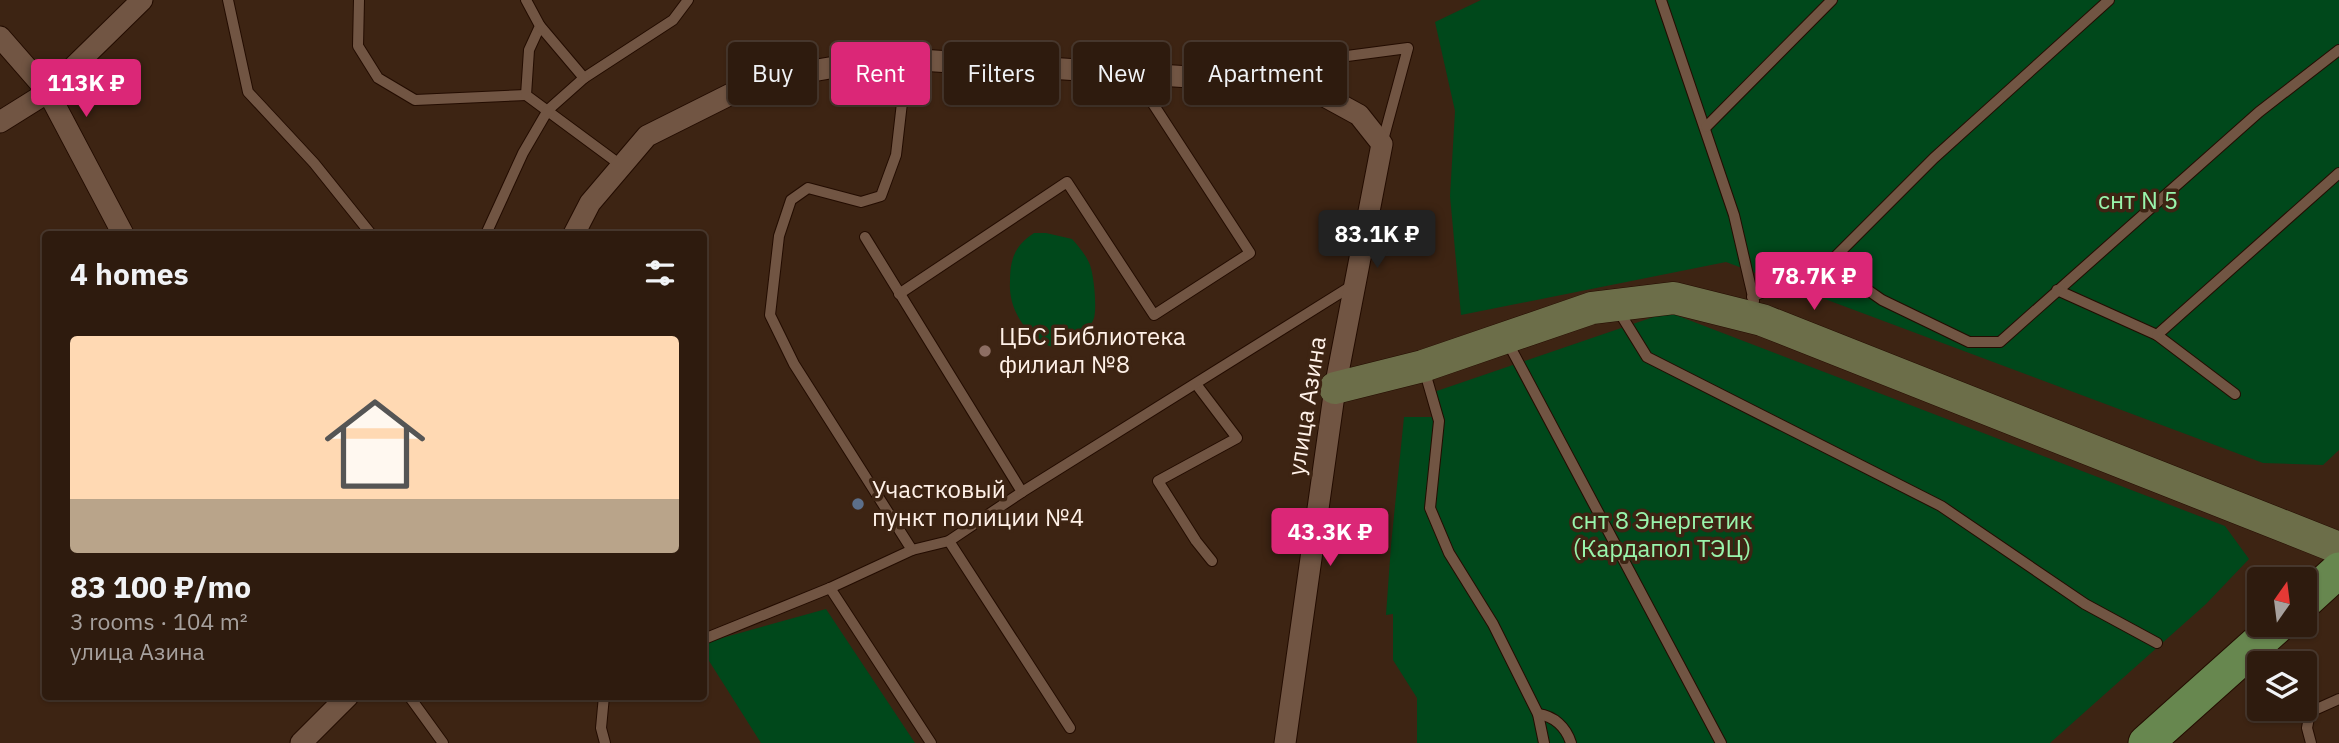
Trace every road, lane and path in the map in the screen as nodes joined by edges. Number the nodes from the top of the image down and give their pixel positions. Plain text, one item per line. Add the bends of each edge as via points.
1 (142, 0) edge
2 (228, 0) edge
3 (359, 0) edge
4 (526, 0) edge
5 (688, 0) edge
6 (1661, 0) edge
7 (1832, 0) edge
8 (2109, 0) edge
9 (540, 26) junction
10 (0, 37) edge
11 (2339, 50) edge
12 (1347, 56) edge
13 (930, 61) edge
14 (831, 68) edge
15 (1073, 69) edge
16 (584, 78) junction
17 (48, 92) junction
18 (526, 95) junction
19 (902, 105) edge
20 (1154, 105) edge
21 (1341, 105) edge
22 (548, 110) junction
23 (0, 122) edge
24 (1706, 127) junction
25 (1382, 144) junction
26 (622, 166) junction
27 (2339, 173) edge
28 (121, 231) edge
29 (370, 231) edge
30 (487, 231) edge
31 (576, 231) edge
32 (864, 237) dead end
33 (1829, 263) junction
34 (1353, 285) junction
35 (2057, 290) junction
36 (899, 294) junction
37 (1615, 305) junction
38 (1757, 308) junction
39 (2157, 335) junction
40 (1506, 339) junction
41 (1423, 366) junction
42 (1196, 384) junction
43 (1335, 388) junction
44 (2235, 394) dead end
45 (1022, 492) junction
46 (949, 541) junction
47 (2339, 548) edge
48 (912, 550) junction
49 (1212, 561) dead end
50 (2339, 570) edge
51 (830, 588) junction
52 (2317, 590) edge
53 (2265, 637) edge
54 (707, 638) edge
55 (2157, 643) dead end
56 (2339, 699) edge
57 (344, 700) edge
58 (412, 700) edge
59 (604, 700) edge
60 (1538, 714) junction
61 (1070, 728) dead end
62 (301, 743) edge
63 (443, 743) edge
64 (605, 743) edge
65 (931, 743) edge
66 (1284, 743) edge
67 (1544, 743) edge
68 (1571, 743) edge
69 (1721, 743) edge
70 (2146, 743) edge
71 (2311, 743) edge

1 - 17 street
2 - 29 lane via 248,92
3 - 18 lane via 358,46 378,78 415,100
4 - 9 lane
5 - 16 lane via 673,20
6 - 24 lane
7 - 24 lane
8 - 33 lane via 1934,158
9 - 16 lane
9 - 18 lane via 529,51
10 - 17 street
11 - 35 lane via 2259,112
12 - 25 lane via 1408,48
13 - 15 street
14 - 26 street via 759,80 648,136
16 - 22 lane
17 - 23 street
17 - 28 street
18 - 22 lane
19 - 48 lane via 897,155 881,196 862,202 808,188 791,200 779,236 770,315 794,364
20 - 36 lane via 1250,253 1154,315 1067,182
21 - 25 street via 1359,115
22 - 26 lane
22 - 30 lane
24 - 38 lane
25 - 34 street, улица Азина
26 - 31 street via 590,203
27 - 39 lane
32 - 36 lane
33 - 35 lane via 1882,300 1969,342 2000,342
33 - 38 lane
34 - 42 lane, улица Азина
34 - 43 street, улица Азина
35 - 39 lane
36 - 45 lane
37 - 38 street via 1675,298
37 - 40 street via 1592,308
37 - 55 lane via 1647,358 1941,506 2085,604
38 - 47 street
39 - 44 lane
40 - 41 street
40 - 69 lane
41 - 43 street
41 - 60 lane via 1439,421 1430,508 1449,553 1493,624
42 - 45 lane, улица Азина
42 - 49 lane via 1237,438 1158,481
43 - 66 street, улица Азина
45 - 46 lane, улица Азина
46 - 48 lane
46 - 61 lane
48 - 51 lane
50 - 52 main road
51 - 54 lane
51 - 65 lane
53 - 70 main road
56 - 71 lane via 2310,712 2306,728
57 - 62 street
58 - 63 lane
59 - 64 lane via 601,728
60 - 67 lane
60 - 68 lane via 1549,716 1567,730

